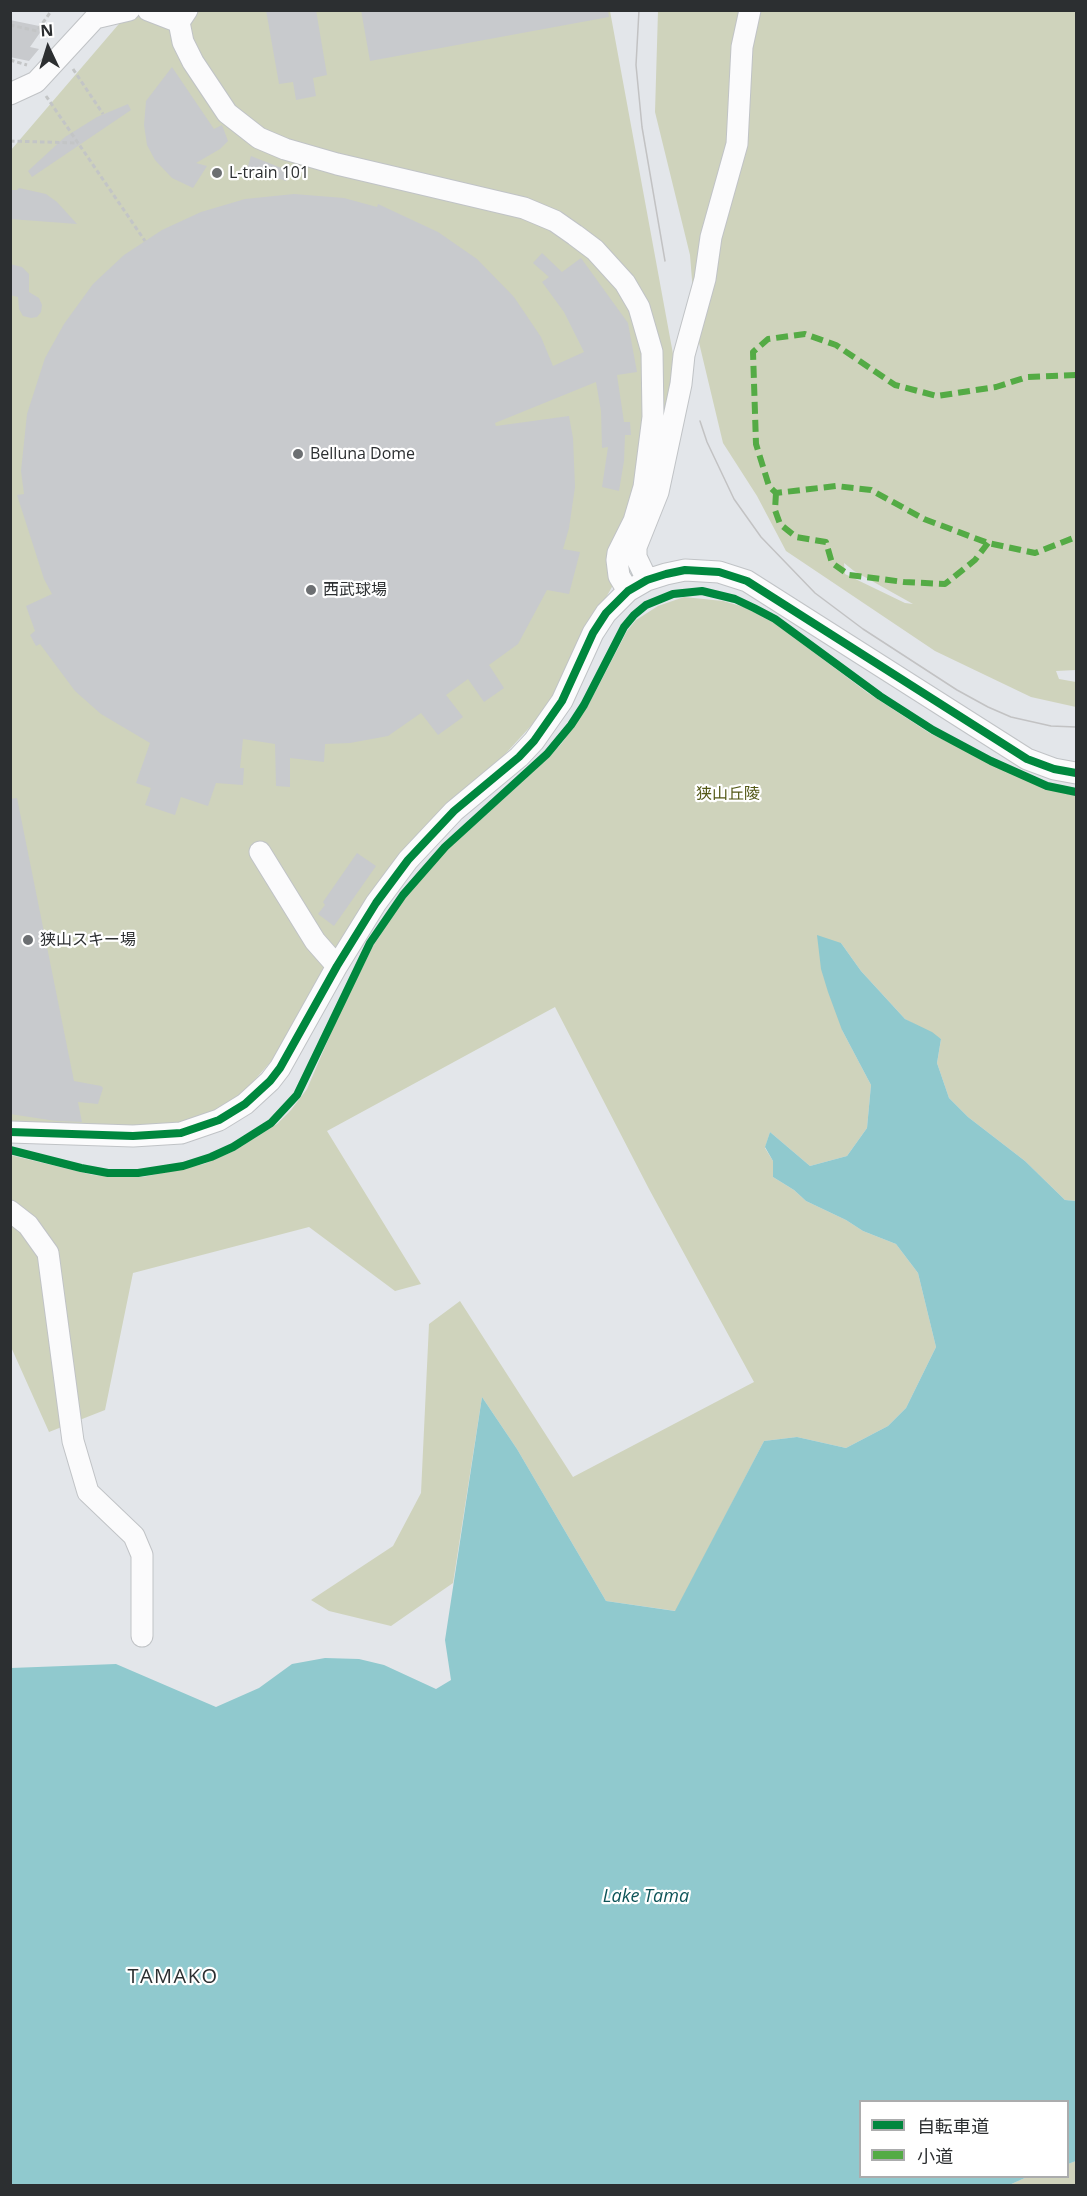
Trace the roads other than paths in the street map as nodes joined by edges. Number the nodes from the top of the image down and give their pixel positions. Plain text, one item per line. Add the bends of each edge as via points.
1 (129, 10) edge
2 (148, 10) edge
3 (750, 10) edge
4 (183, 16) edge
5 (10, 94) edge
6 (647, 580) junction
7 (628, 591) junction
8 (1077, 772) edge
9 (260, 852) dead end
10 (337, 966) junction
11 (10, 1132) edge
12 (10, 1211) edge
13 (142, 1636) dead end

1 - 5 street via 95,18 36,82
2 - 4 street
3 - 6 street via 741,57 737,144 684,355 658,492 636,547 636,557
4 - 7 street via 183,42 202,78 227,113 259,138 326,161 524,208 555,221 595,250 625,284 639,307 652,352 653,417 644,487 634,521 618,553 619,576
6 - 7 street
6 - 8 street via 694,570 719,572 747,581 1027,759
7 - 10 street via 600,622 562,700 534,741 425,840 389,884
9 - 10 street via 315,941
10 - 11 street via 280,1068 245,1104 219,1120 194,1130 152,1136
12 - 13 street via 28,1225 48,1253 73,1441 88,1492 134,1536 142,1555

